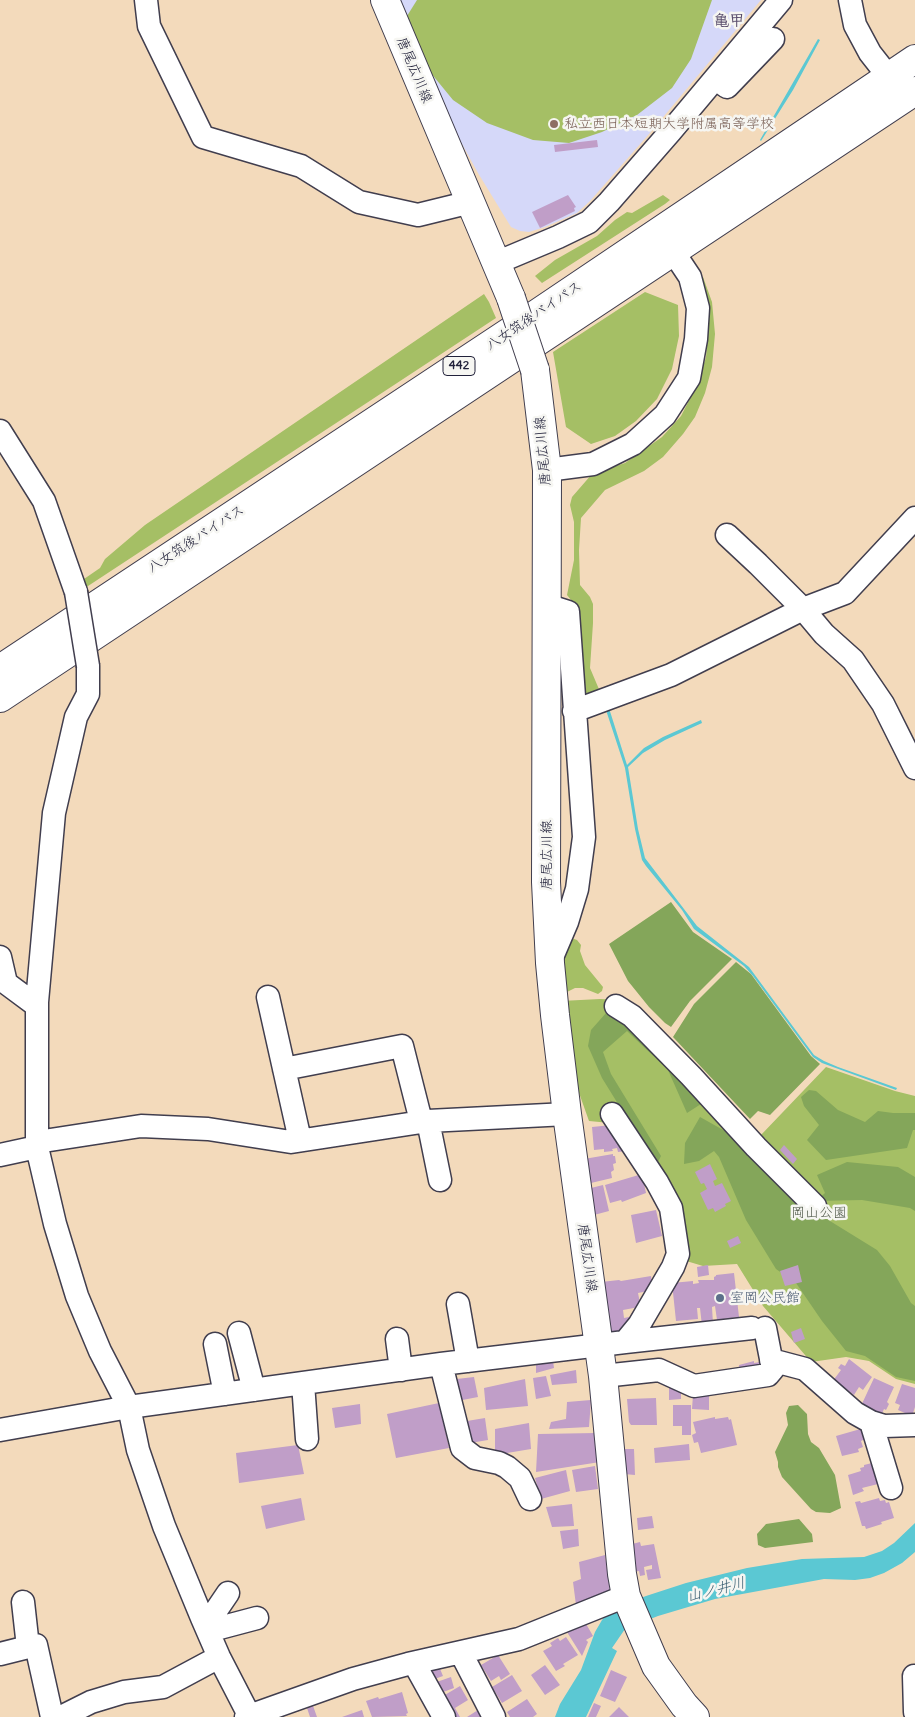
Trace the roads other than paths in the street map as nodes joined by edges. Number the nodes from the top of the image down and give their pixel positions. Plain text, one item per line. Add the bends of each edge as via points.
1 (146, 0) edge
2 (385, 0) edge
3 (781, 0) edge
4 (850, 0) edge
5 (773, 39) dead end
6 (915, 59) edge
7 (887, 77) junction
8 (715, 79) junction
9 (912, 99) edge
10 (471, 202) junction
11 (666, 241) junction
12 (496, 262) junction
13 (0, 431) edge
14 (546, 470) junction
15 (911, 530) edge
16 (727, 535) dead end
17 (546, 605) junction
18 (803, 610) junction
19 (0, 669) edge
20 (0, 698) edge
21 (574, 711) junction
22 (914, 763) edge
23 (0, 957) edge
24 (550, 963) junction
25 (268, 996) dead end
26 (37, 1006) junction
27 (616, 1006) dead end
28 (284, 1069) junction
29 (567, 1114) junction
30 (612, 1114) dead end
31 (424, 1121) junction
32 (300, 1140) junction
33 (37, 1144) junction
34 (0, 1155) edge
35 (440, 1180) dead end
36 (815, 1206) dead end
37 (458, 1304) dead end
38 (239, 1333) dead end
39 (396, 1339) dead end
40 (215, 1344) dead end
41 (612, 1344) junction
42 (771, 1360) junction
43 (468, 1361) junction
44 (441, 1364) junction
45 (401, 1370) junction
46 (603, 1376) junction
47 (303, 1383) junction
48 (254, 1390) junction
49 (225, 1394) junction
50 (129, 1407) junction
51 (871, 1422) junction
52 (915, 1425) edge
53 (0, 1430) edge
54 (307, 1438) dead end
55 (891, 1488) dead end
56 (530, 1498) dead end
57 (228, 1593) dead end
58 (627, 1598) junction
59 (23, 1602) dead end
60 (257, 1618) dead end
61 (206, 1627) junction
62 (28, 1646) junction
63 (461, 1652) junction
64 (0, 1654) edge
65 (219, 1656) junction
66 (414, 1663) junction
67 (914, 1676) dead end
68 (915, 1712) edge
69 (443, 1716) edge
70 (52, 1717) edge
71 (61, 1717) edge
72 (248, 1717) edge
73 (494, 1717) edge
74 (695, 1717) edge

1 - 10 street via 149,26 203,137 301,166 359,202 418,216
2 - 10 main road, 唐尾広川線
3 - 8 street
4 - 7 street via 855,25
5 - 8 street via 727,87
6 - 7 main road, 八女筑後バイパス / 442
7 - 9 street
7 - 11 main road, 八女筑後バイパス / 442
8 - 12 street via 589,222
9 - 11 main road, 八女筑後バイパス / 442
10 - 12 main road, 唐尾広川線
11 - 14 street via 690,277 698,308 689,378 665,415 633,444 593,464
11 - 19 main road, 八女筑後バイパス / 442 via 530,319
11 - 20 main road, 八女筑後バイパス / 442
12 - 14 main road, 唐尾広川線, bridge via 535,370
13 - 26 street, bridge via 44,501 76,592 88,666 88,694 76,717 54,813
14 - 17 main road, 唐尾広川線
15 - 18 street via 845,593
16 - 18 street
17 - 21 street via 568,612
17 - 24 main road, 唐尾広川線 via 546,882
18 - 21 street via 671,675
18 - 22 street via 866,677
21 - 24 street via 584,837 577,889
23 - 26 street via 6,983
24 - 29 main road, 唐尾広川線
25 - 28 street
26 - 33 street
27 - 36 street via 632,1016
28 - 31 street via 402,1046
28 - 32 street
29 - 31 street
29 - 41 main road, 唐尾広川線
30 - 41 street via 671,1208 678,1254 639,1325
31 - 32 street
31 - 35 street
32 - 33 street via 291,1142 208,1129 141,1126
33 - 34 street
33 - 50 street via 55,1224 77,1296 100,1351
37 - 43 street
38 - 48 street
39 - 45 street
40 - 49 street
41 - 42 street via 758,1328
41 - 43 street
41 - 46 main road, 唐尾広川線
42 - 46 street via 773,1370 768,1375 694,1386 659,1370
42 - 51 street via 805,1369 855,1414
43 - 44 street
44 - 45 street
44 - 56 street via 453,1450 507,1467 520,1478
45 - 47 street
46 - 58 main road, 唐尾広川線
47 - 48 street
47 - 54 street
48 - 49 street
49 - 50 street
50 - 53 street
50 - 61 street via 141,1460 164,1526
51 - 52 street via 884,1426
51 - 55 street
57 - 61 street
58 - 63 street via 519,1639
58 - 74 main road, 唐尾広川線 via 656,1666
59 - 62 street
60 - 61 street
61 - 65 street
62 - 64 street
62 - 70 street via 36,1645
63 - 66 street
63 - 73 street
65 - 71 street via 163,1687 124,1692 91,1702
65 - 72 street
66 - 69 street
66 - 72 street via 354,1679
67 - 68 street

